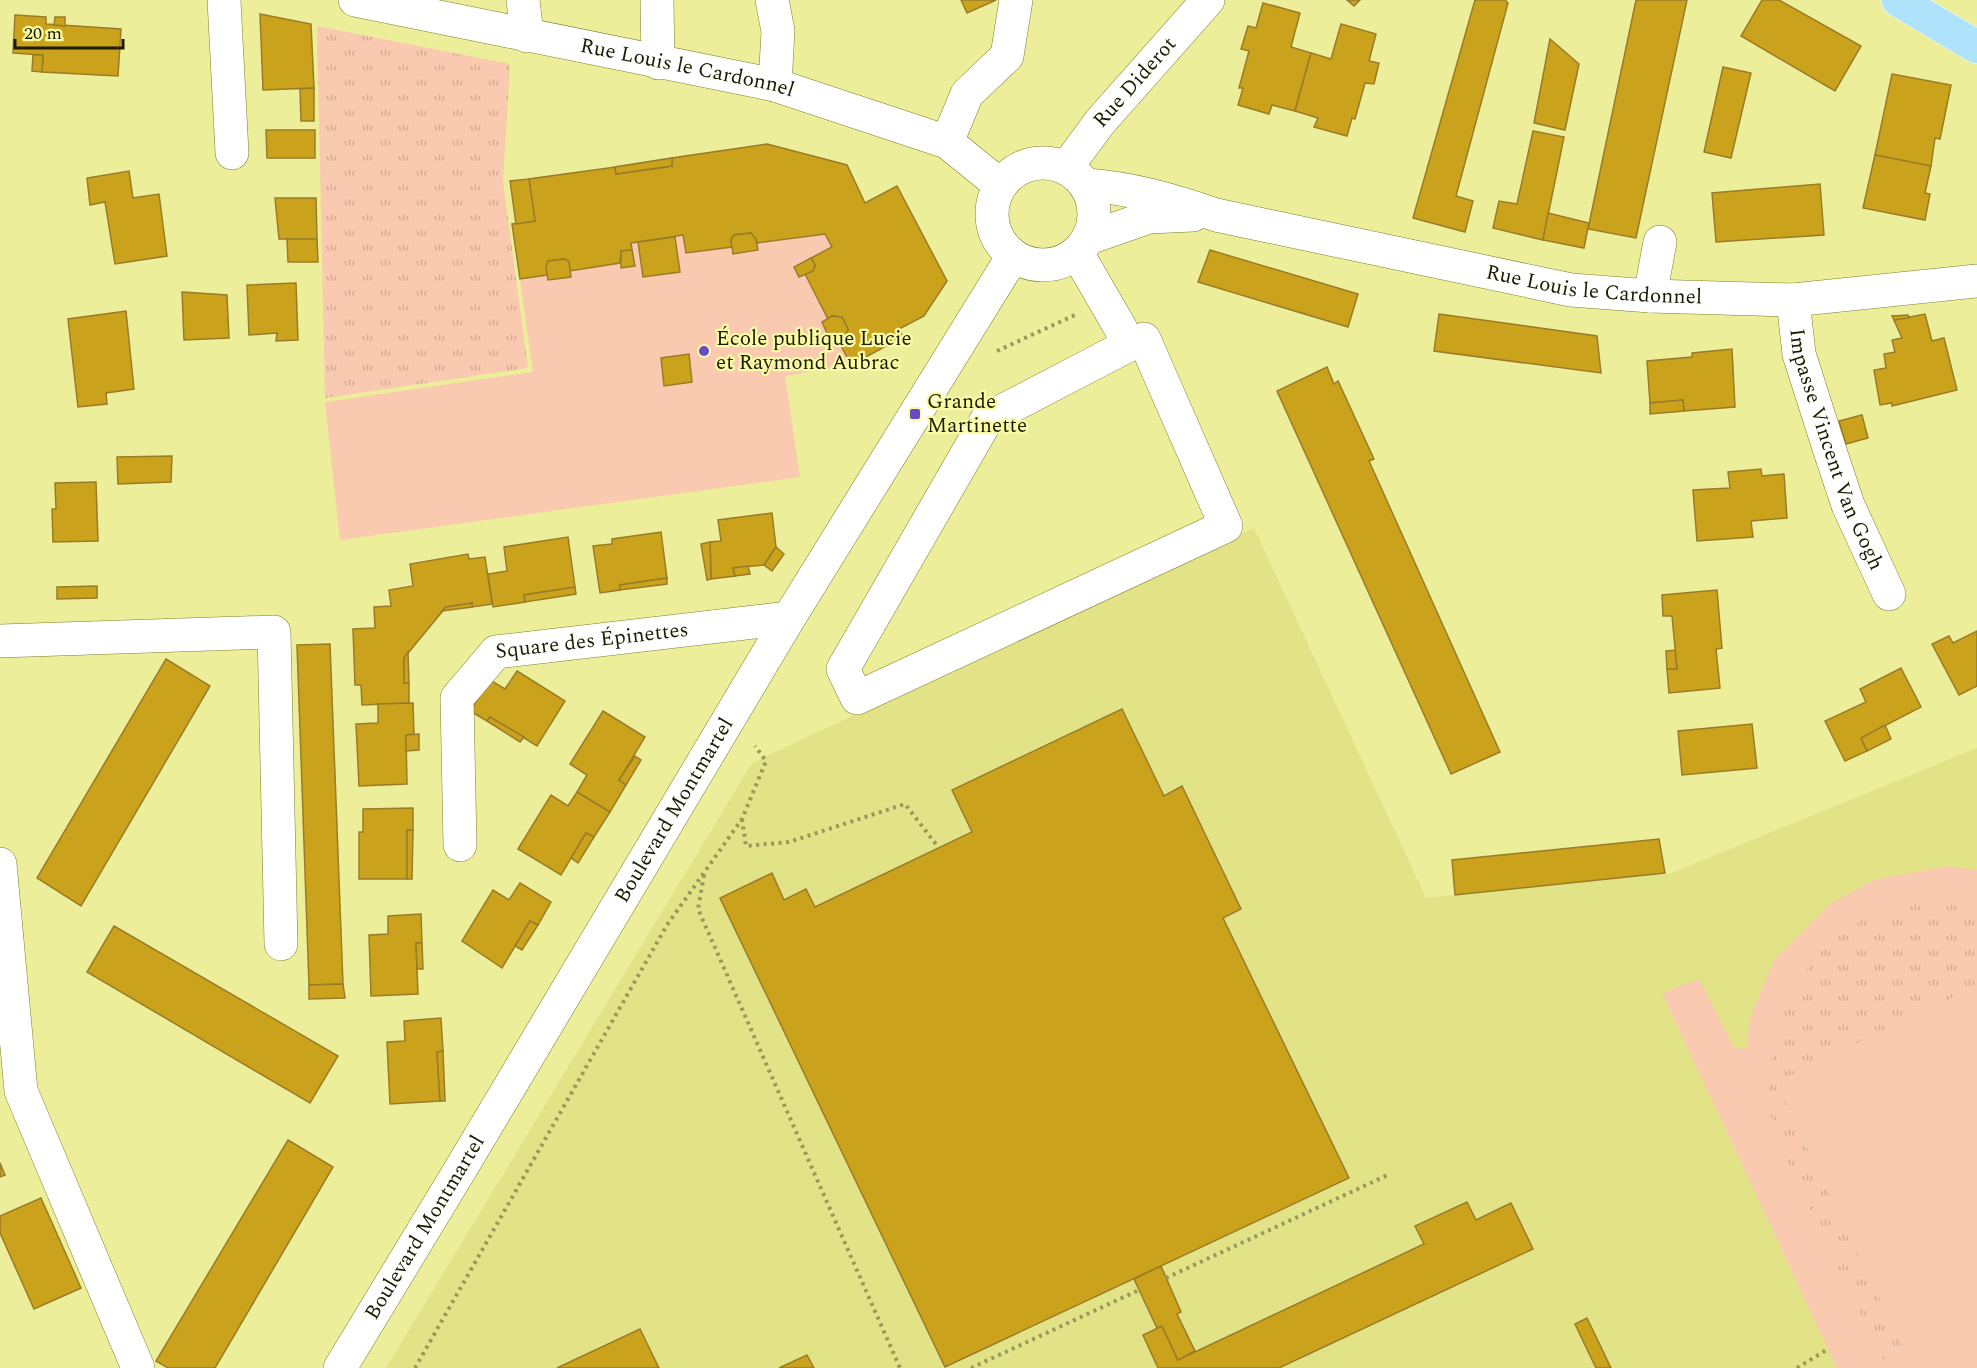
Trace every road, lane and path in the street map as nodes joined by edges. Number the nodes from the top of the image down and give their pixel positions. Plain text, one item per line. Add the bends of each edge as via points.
1 (224, 0) edge
2 (355, 0) edge
3 (523, 0) edge
4 (657, 0) edge
5 (772, 0) edge
6 (1016, 0) edge
7 (1208, 0) edge
8 (1898, 0) edge
9 (527, 36) junction
10 (1977, 47) edge
11 (658, 63) junction
12 (775, 85) junction
13 (947, 142) junction
14 (232, 153) dead end
15 (1076, 177) junction
16 (1000, 185) junction
17 (1216, 215) junction
18 (1660, 242) dead end
19 (1083, 245) junction
20 (1013, 256) junction
21 (1977, 280) edge
22 (1650, 296) junction
23 (1793, 300) junction
24 (1127, 346) junction
25 (1889, 594) dead end
26 (789, 618) junction
27 (0, 641) edge
28 (753, 743) dead end
29 (742, 819) junction
30 (460, 845) dead end
31 (939, 848) dead end
32 (0, 864) edge
33 (705, 872) junction
34 (281, 945) dead end
35 (1390, 1174) dead end
36 (1166, 1278) dead end
37 (1139, 1290) dead end
38 (1828, 1349) dead end
39 (138, 1368) edge
40 (340, 1368) edge
41 (415, 1368) edge
42 (900, 1368) edge
43 (971, 1368) edge
44 (1797, 1368) edge

1 - 14 street
2 - 9 street, Rue Louis le Cardonnel
3 - 9 street
4 - 11 street
5 - 12 street via 778,31
6 - 13 street via 1007,56 967,94
7 - 15 street, Rue Diderot via 1115,105
8 - 10 main road
9 - 11 street, Rue Louis le Cardonnel
11 - 12 street, Rue Louis le Cardonnel
12 - 13 street, Rue Louis le Cardonnel
13 - 16 street, Rue Louis le Cardonnel
15 - 16 street, Rue Louis le Cardonnel via 1052,164 1037,163 1023,167
15 - 17 street, Rue Louis le Cardonnel
15 - 19 street via 1092,197 1094,211 1094,225
16 - 20 street via 994,197 992,223 996,236
17 - 19 street, Rue Louis le Cardonnel via 1149,217
17 - 22 street, Rue Louis le Cardonnel via 1571,290
18 - 22 street
19 - 20 street, Rue Louis le Cardonnel via 1063,262 1046,266 1029,264
19 - 24 street
20 - 26 street, Boulevard Montmartel
21 - 23 street, Rue Louis le Cardonnel
22 - 23 street, Rue Louis le Cardonnel
23 - 25 street, Impasse Vincent Van Gogh via 1799,354 1848,505
24 - 24 street via 987,419 843,669 856,698 1226,526 1144,339
26 - 30 street, Square des Épinettes via 496,652 457,698
26 - 40 street, Boulevard Montmartel via 470,1174
27 - 34 street via 274,632
28 - 29 path via 766,761
29 - 31 path via 746,846 789,842 905,804
29 - 33 path
32 - 39 street via 21,1091
33 - 41 path via 667,925
33 - 42 path via 698,909
35 - 36 path
37 - 43 path
38 - 44 path

